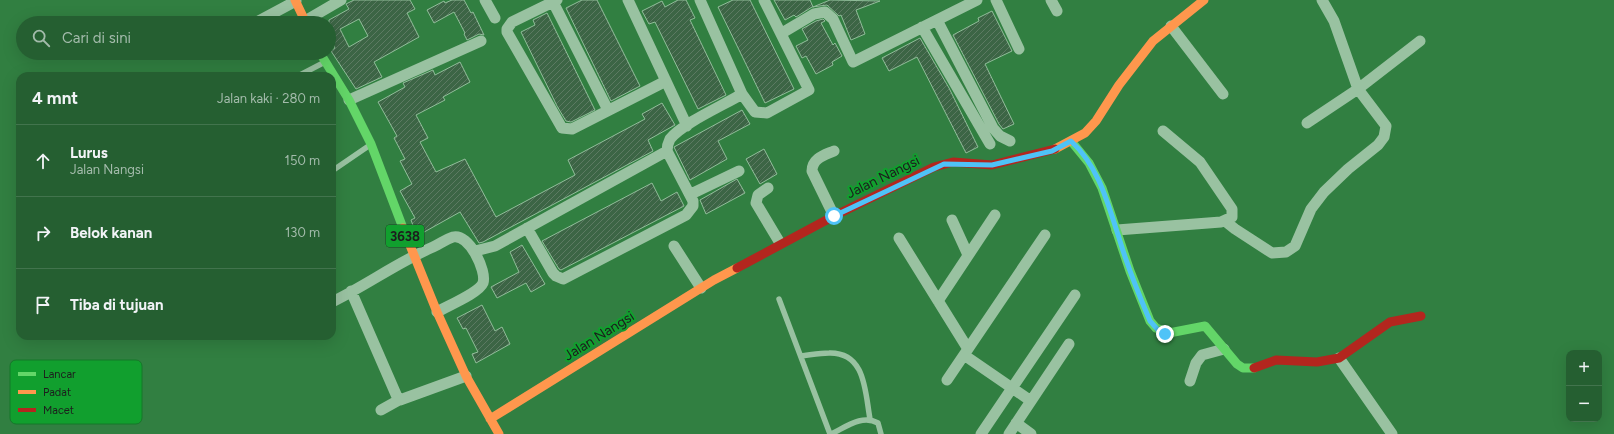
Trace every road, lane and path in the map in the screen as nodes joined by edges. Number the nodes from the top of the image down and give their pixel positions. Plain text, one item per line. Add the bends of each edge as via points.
1 (341, 0) edge
2 (485, 0) edge
3 (628, 0) edge
4 (700, 0) edge
5 (764, 0) edge
6 (978, 0) edge
7 (996, 0) edge
8 (1051, 0) edge
9 (1204, 0) edge
10 (1322, 0) edge
11 (295, 1) edge
12 (555, 1) edge
13 (1057, 11) dead end
14 (268, 16) edge
15 (302, 16) edge
16 (315, 16) edge
17 (496, 18) dead end
18 (929, 24) junction
19 (1171, 26) junction
20 (782, 33) junction
21 (481, 41) dead end
22 (1420, 41) dead end
23 (1019, 49) dead end
24 (325, 62) joint
25 (306, 72) edge
26 (331, 72) edge
27 (336, 79) edge
28 (666, 81) junction
29 (1358, 89) junction
30 (742, 94) junction
31 (1223, 94) dead end
32 (349, 100) junction
33 (608, 110) junction
34 (1307, 123) dead end
35 (687, 126) junction
36 (1162, 131) dead end
37 (1010, 141) dead end
38 (1071, 141) junction
39 (371, 144) junction
40 (990, 144) dead end
41 (834, 150) dead end
42 (667, 151) junction
43 (336, 168) edge
44 (739, 171) dead end
45 (768, 188) dead end
46 (691, 194) junction
47 (994, 215) dead end
48 (834, 216) junction
49 (952, 220) dead end
50 (1225, 221) junction
51 (527, 228) junction
52 (1117, 230) junction
53 (1045, 235) dead end
54 (899, 238) dead end
55 (780, 243) junction
56 (674, 246) dead end
57 (475, 251) junction
58 (968, 255) junction
59 (413, 256) junction
60 (701, 288) junction
61 (351, 291) junction
62 (1075, 295) dead end
63 (779, 299) dead end
64 (336, 300) edge
65 (938, 301) junction
66 (437, 312) junction
67 (1421, 316) dead end
68 (1069, 344) dead end
69 (1224, 349) junction
70 (966, 352) junction
71 (801, 356) junction
72 (1339, 358) junction
73 (466, 376) junction
74 (947, 380) dead end
75 (1190, 381) dead end
76 (1012, 388) junction
77 (399, 400) junction
78 (1031, 401) junction
79 (381, 410) dead end
80 (490, 419) junction
81 (870, 419) junction
82 (1016, 423) junction
83 (499, 434) edge
84 (831, 434) edge
85 (881, 434) edge
86 (981, 434) edge
87 (1009, 434) edge
88 (1031, 434) edge
89 (1392, 434) edge

1 - 16 street
2 - 17 street
3 - 28 street
4 - 30 street
5 - 20 street
6 - 18 street
7 - 23 street
8 - 13 street
9 - 19 street, Jalan Nangsi
10 - 29 street via 1334,21
11 - 14 street
11 - 15 street
12 - 33 street
12 - 33 street via 512,22 507,28 508,35 562,128 572,129
18 - 20 street via 853,62 833,19 825,12 814,14
18 - 37 street via 993,128 1000,136
18 - 40 street
19 - 31 street
19 - 38 street, Jalan Nangsi via 1153,41 1134,64 1096,121 1085,133
20 - 30 street via 810,90 767,113 755,112
21 - 32 street
22 - 29 street
24 - 25 lane
24 - 26 street, 3638
27 - 32 street, 3638
28 - 33 street
28 - 35 street
29 - 34 street
29 - 50 street via 1386,126 1384,137 1378,146 1324,192 1311,209 1295,246 1286,252 1272,253
30 - 35 street
32 - 39 street, 3638
35 - 42 street via 670,140
36 - 50 street via 1200,162 1215,183 1232,209 1232,216
38 - 48 street, Jalan Nangsi via 1052,151 992,165 944,164
38 - 52 street via 1093,167
39 - 43 lane
39 - 59 street, 3638
41 - 48 street via 817,159 812,171
42 - 46 street
42 - 51 street
44 - 46 street
45 - 55 street via 758,195 756,203
46 - 51 street via 693,206 686,216 568,278 560,278 553,273
47 - 58 street
48 - 55 street, Jalan Nangsi
49 - 58 street
50 - 52 street
51 - 57 street via 495,246
52 - 69 street via 1139,294 1154,326 1165,334 1205,326
53 - 70 street
54 - 65 street
55 - 60 street, Jalan Nangsi
56 - 60 street
57 - 59 street via 461,238 454,237
57 - 66 street via 484,278 483,283 476,290
58 - 65 street
59 - 61 street
59 - 66 street, 3638
60 - 80 street, Jalan Nangsi
61 - 64 street
61 - 77 street
62 - 76 street
63 - 71 lane
65 - 70 street
66 - 73 street, 3638
67 - 72 street via 1390,322
68 - 78 street
69 - 72 street via 1233,361 1246,369 1276,360 1317,362
69 - 75 street via 1202,355 1196,362
70 - 74 street
70 - 76 street
71 - 81 lane via 830,352 844,356 856,364 862,374
71 - 84 lane
72 - 89 street
73 - 77 street
73 - 80 street, 3638
76 - 78 street
76 - 86 street
77 - 79 street
78 - 82 street
80 - 83 street, 3638
81 - 84 lane via 860,420
81 - 85 lane via 878,423
82 - 87 street
82 - 88 street

